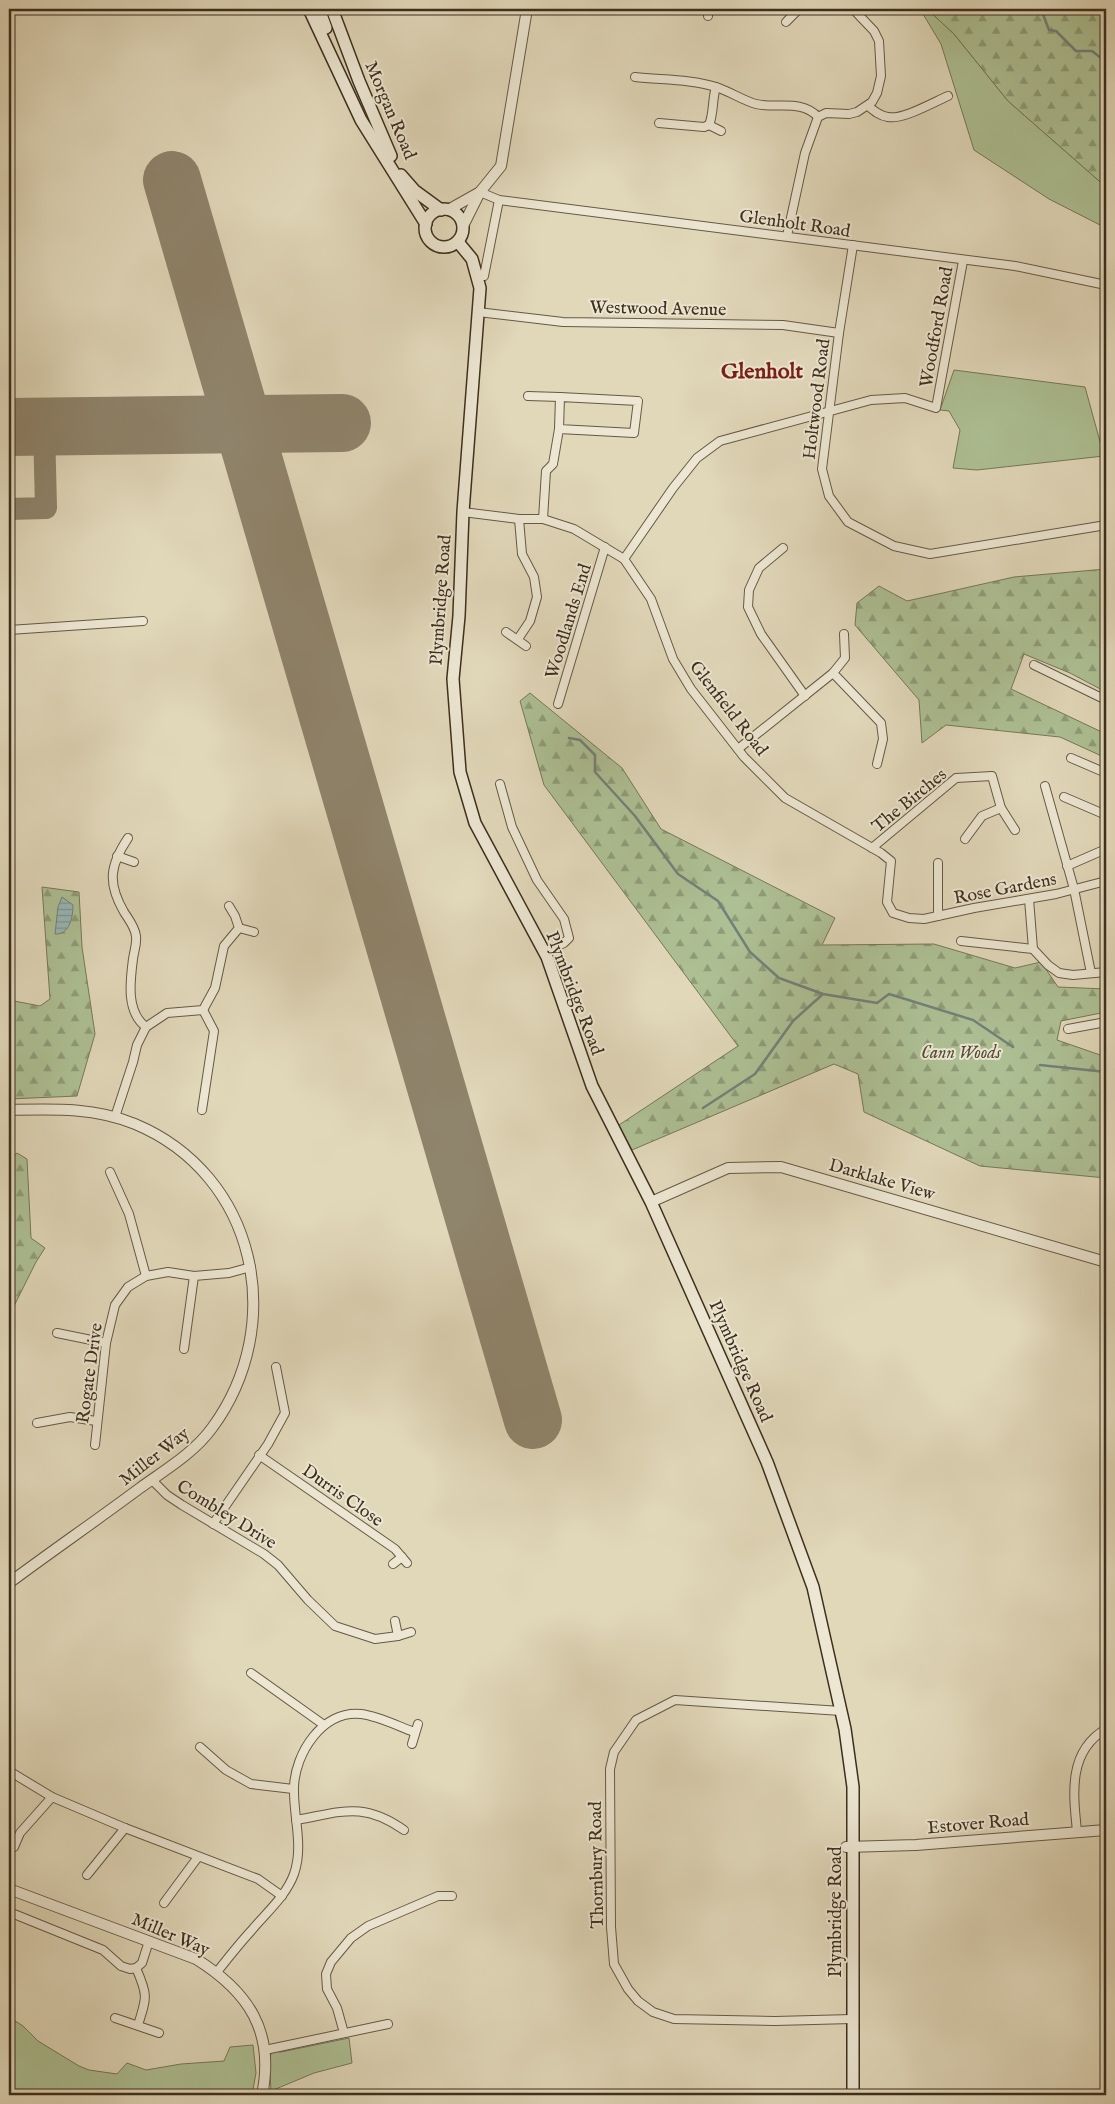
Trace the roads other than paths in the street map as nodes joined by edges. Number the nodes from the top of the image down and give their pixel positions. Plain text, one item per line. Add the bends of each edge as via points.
1 (310, 9) edge
2 (319, 9) edge
3 (332, 9) edge
4 (527, 9) edge
5 (799, 9) edge
6 (853, 9) edge
7 (786, 22) dead end
8 (635, 77) dead end
9 (344, 79) junction
10 (716, 87) junction
11 (948, 96) dead end
12 (868, 106) junction
13 (818, 117) junction
14 (660, 123) dead end
15 (709, 125) junction
16 (721, 131) dead end
17 (480, 192) junction
18 (499, 200) junction
19 (444, 210) junction
20 (426, 224) junction
21 (463, 226) junction
22 (787, 236) junction
23 (458, 242) junction
24 (853, 245) junction
25 (963, 261) junction
26 (484, 276) dead end
27 (1106, 285) edge
28 (478, 312) junction
29 (839, 333) junction
30 (528, 396) dead end
31 (560, 397) junction
32 (828, 411) junction
33 (559, 429) junction
34 (463, 512) junction
35 (519, 519) junction
36 (543, 519) junction
37 (1106, 525) edge
38 (606, 547) junction
39 (783, 548) dead end
40 (624, 559) junction
41 (143, 621) dead end
42 (9, 630) edge
43 (506, 632) dead end
44 (844, 634) dead end
45 (518, 639) junction
46 (526, 646) dead end
47 (1034, 665) dead end
48 (833, 673) junction
49 (805, 696) junction
50 (1106, 700) edge
51 (558, 704) dead end
52 (738, 749) junction
53 (1071, 758) dead end
54 (877, 764) dead end
55 (1106, 773) edge
56 (500, 784) dead end
57 (1045, 786) dead end
58 (1064, 797) dead end
59 (1001, 808) junction
60 (1106, 815) edge
61 (1015, 830) dead end
62 (128, 838) dead end
63 (965, 839) dead end
64 (872, 848) junction
65 (1106, 849) edge
66 (117, 856) junction
67 (134, 862) dead end
68 (938, 863) dead end
69 (1067, 866) junction
70 (1106, 881) edge
71 (1074, 889) junction
72 (1030, 899) junction
73 (229, 906) dead end
74 (938, 916) junction
75 (909, 918) joint
76 (239, 928) junction
77 (254, 932) dead end
78 (961, 941) dead end
79 (1033, 949) junction
80 (544, 952) junction
81 (1106, 972) edge
82 (1091, 973) junction
83 (203, 1010) junction
84 (1106, 1022) edge
85 (146, 1027) junction
86 (1068, 1028) dead end
87 (196, 1091) dead end
88 (205, 1092) junction
89 (9, 1110) edge
90 (202, 1110) dead end
91 (115, 1117) junction
92 (110, 1172) dead end
93 (651, 1202) junction
94 (1106, 1262) edge
95 (251, 1267) junction
96 (146, 1276) junction
97 (194, 1276) junction
98 (57, 1333) dead end
99 (106, 1343) junction
100 (184, 1349) dead end
101 (276, 1367) dead end
102 (96, 1421) junction
103 (37, 1423) dead end
104 (95, 1445) dead end
105 (259, 1455) junction
106 (152, 1480) junction
107 (213, 1524) junction
108 (393, 1564) dead end
109 (9, 1583) edge
110 (395, 1621) dead end
111 (411, 1632) dead end
112 (398, 1636) junction
113 (251, 1673) dead end
114 (841, 1711) junction
115 (418, 1724) dead end
116 (324, 1725) junction
117 (1106, 1729) edge
118 (414, 1732) junction
119 (412, 1744) dead end
120 (200, 1747) dead end
121 (9, 1771) edge
122 (293, 1789) junction
123 (52, 1797) junction
124 (296, 1820) junction
125 (125, 1828) junction
126 (404, 1830) dead end
127 (1106, 1830) edge
128 (1077, 1831) junction
129 (14, 1847) dead end
130 (850, 1847) junction
131 (198, 1857) junction
132 (87, 1874) dead end
133 (9, 1889) edge
134 (282, 1896) junction
135 (452, 1896) dead end
136 (164, 1904) dead end
137 (9, 1912) edge
138 (149, 1941) junction
139 (136, 1968) junction
140 (216, 1972) junction
141 (115, 2018) dead end
142 (850, 2019) junction
143 (388, 2024) dead end
144 (138, 2025) junction
145 (344, 2032) junction
146 (159, 2033) dead end
147 (265, 2050) junction
148 (262, 2095) edge
149 (848, 2095) edge
150 (853, 2095) edge

1 - 9 main road, Morgan Road
2 - 9 main road, Morgan Road
3 - 19 main road, Morgan Road via 384,145 410,185
4 - 17 street via 501,166
5 - 7 street
6 - 12 street via 874,31 881,52 877,93
8 - 10 street
9 - 20 main road, Morgan Road via 361,120
10 - 13 street via 756,104 800,106
10 - 15 street
11 - 12 street via 899,117 889,118
12 - 13 street via 849,114 826,113
13 - 22 street via 805,153
14 - 15 street via 704,128
15 - 16 street
17 - 18 street, Glenholt Road
17 - 19 street
17 - 21 street
18 - 22 street, Glenholt Road
18 - 26 street
19 - 20 main road via 430,217
19 - 21 main road via 455,212
20 - 23 main road via 428,237 439,246
21 - 23 main road
22 - 24 street, Glenholt Road
23 - 28 main road, Plymbridge Road via 472,258 480,288
24 - 25 street, Glenholt Road
24 - 29 street, Holtwood Road
25 - 27 street, Glenholt Road via 1016,266
25 - 32 street, Woodford Road via 936,408 906,398 871,400
28 - 29 street, Westwood Avenue via 563,322 783,325
28 - 34 main road, Plymbridge Road
29 - 32 street, Holtwood Road
30 - 31 street
31 - 33 street
31 - 33 street via 638,401 634,433
32 - 37 street, Holtwood Road via 822,469 829,496 848,522 894,546 930,554
32 - 40 street via 720,441 697,458
33 - 36 street via 553,464 546,471
34 - 35 street, Glenfield Road
34 - 80 main road, Plymbridge Road via 453,679 460,772 475,823
35 - 36 street, Glenfield Road
35 - 45 street via 522,554 534,577 537,597 530,621
36 - 38 street, Glenfield Road via 574,529
38 - 40 street, Glenfield Road
38 - 51 street, Woodlands End
39 - 49 street via 760,568 749,590 748,607 761,634
40 - 52 street, Glenfield Road via 651,599 673,659 691,689
41 - 42 street
43 - 45 street
44 - 48 street via 845,658
45 - 46 street
47 - 50 street
48 - 49 street
48 - 54 street via 881,723 883,739
49 - 52 street
52 - 64 street, Glenfield Road via 785,798
53 - 55 street
56 - 80 street via 512,828 537,880 564,919 569,938
57 - 69 street
58 - 60 street
59 - 61 street, The Birches
59 - 63 street via 982,816
59 - 64 street, The Birches via 992,776 956,778
62 - 66 street
64 - 75 street, Glenfield Road via 890,862 887,902 890,908 893,913
65 - 69 street
66 - 67 street
66 - 85 street via 113,888 136,934 131,980 133,1010 138,1021
68 - 74 street
69 - 71 street
70 - 71 street, Rose Gardens
71 - 72 street, Rose Gardens
71 - 82 street
72 - 74 street, Rose Gardens
72 - 79 street
73 - 76 street
74 - 75 street, Rose Gardens
76 - 77 street
76 - 83 street via 224,946 215,988
78 - 79 street
79 - 82 street via 1059,973
80 - 93 main road, Plymbridge Road via 592,1086
81 - 82 street
83 - 85 street via 167,1013
83 - 88 street via 214,1031
84 - 86 street
85 - 91 street via 136,1044
87 - 88 street
88 - 90 street
89 - 91 street, Miller Way via 71,1109
91 - 95 street, Miller Way via 136,1124 172,1145 208,1177 233,1215
92 - 96 street via 129,1214
93 - 94 street, Darklake View via 728,1168 781,1167
93 - 114 main road, Plymbridge Road via 773,1476 813,1587
95 - 97 street, Rogate Drive
95 - 106 street, Miller Way via 253,1325 239,1383 228,1405 200,1443
96 - 97 street, Rogate Drive via 168,1272
96 - 99 street, Rogate Drive via 128,1287 115,1305
97 - 100 street
98 - 99 street
99 - 102 street, Rogate Drive
101 - 105 street via 285,1413
102 - 103 street via 70,1417
102 - 104 street, Rogate Drive
105 - 107 street
105 - 108 street, Durris Close via 395,1549 405,1560
106 - 107 street, Combley Drive via 166,1495
106 - 109 street, Miller Way
107 - 112 street, Combley Drive via 278,1565 335,1626 375,1639
110 - 112 street
111 - 112 street, Combley Drive
113 - 116 street
114 - 130 main road, Plymbridge Road via 853,1787
114 - 142 street, Thornbury Road via 675,1700 636,1720 614,1752 610,1769 611,1927 614,1964 619,1976 638,2001 653,2012 674,2019
115 - 118 street
116 - 118 street via 340,1717 361,1714
116 - 122 street via 313,1736 299,1760
117 - 128 street via 1090,1743 1076,1766
118 - 119 street
120 - 122 street via 226,1770 251,1784
121 - 123 street
122 - 124 street
123 - 125 street
123 - 129 street via 20,1833
124 - 126 street via 363,1811 375,1813
124 - 134 street via 297,1862
125 - 131 street
125 - 132 street
127 - 128 street, Estover Road
128 - 130 street, Estover Road via 916,1845
130 - 142 main road, Plymbridge Road
131 - 134 street via 258,1879
131 - 136 street
133 - 138 street, Miller Way
134 - 140 street
135 - 145 street via 438,1896 368,1926 352,1938 331,1962 326,1974 327,1989
137 - 139 street via 103,1950 121,1966
138 - 139 street via 142,1963
138 - 140 street, Miller Way via 196,1959
139 - 144 street via 145,1988 146,2001
140 - 147 street, Miller Way via 249,2006
141 - 144 street
142 - 149 main road, Plymbridge Road
142 - 150 main road, Plymbridge Road
143 - 145 street
144 - 146 street
145 - 147 street
147 - 148 street, Miller Way

